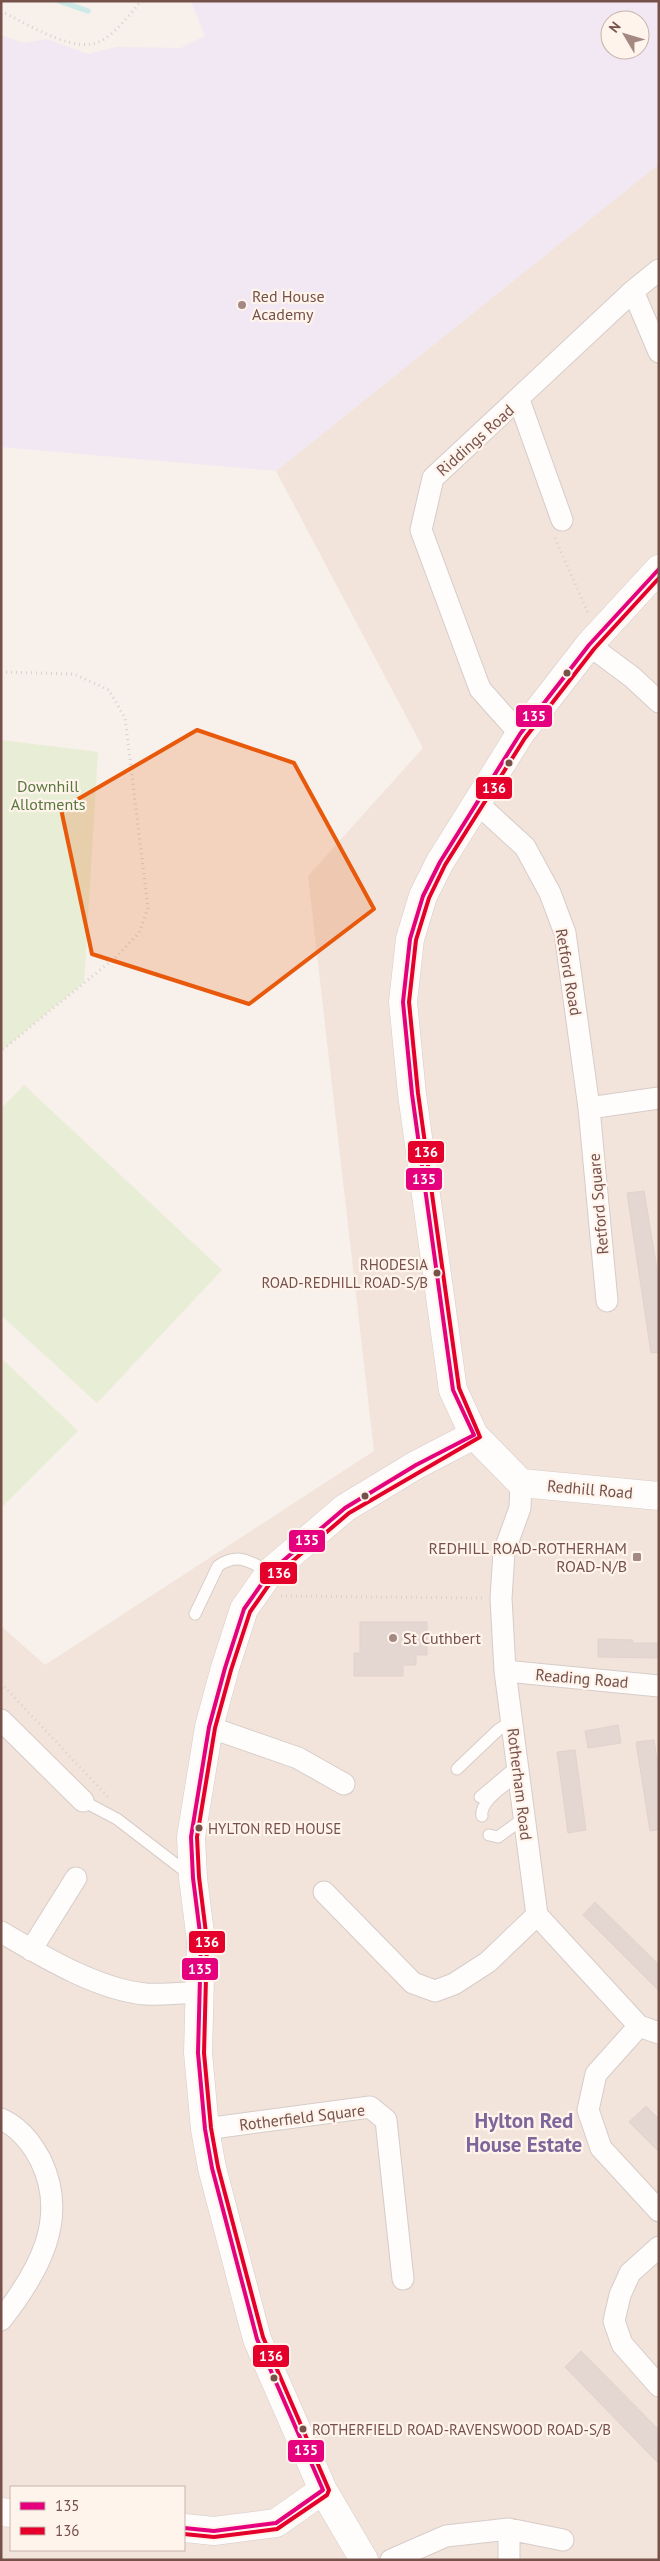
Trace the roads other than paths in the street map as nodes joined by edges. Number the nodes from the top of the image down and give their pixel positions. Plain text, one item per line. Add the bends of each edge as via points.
1 (659, 270) edge
2 (633, 291) junction
3 (653, 323) edge
4 (659, 352) edge
5 (519, 400) junction
6 (562, 520) road end
7 (659, 569) edge
8 (593, 640) junction
9 (659, 702) edge
10 (520, 734) junction
11 (478, 804) junction
12 (659, 1098) edge
13 (589, 1108) junction
14 (607, 1301) dead end
15 (474, 1435) junction
16 (521, 1483) junction
17 (659, 1496) edge
18 (270, 1572) junction
19 (195, 1614) dead end
20 (506, 1671) junction
21 (659, 1686) edge
22 (1, 1720) edge
23 (512, 1721) junction
24 (209, 1727) junction
25 (456, 1769) dead end
26 (518, 1771) junction
27 (344, 1784) dead end
28 (480, 1797) dead end
29 (83, 1802) joint
30 (482, 1816) dead end
31 (524, 1818) junction
32 (489, 1835) dead end
33 (76, 1878) dead end
34 (193, 1878) junction
35 (324, 1892) dead end
36 (537, 1915) junction
37 (1, 1932) edge
38 (31, 1950) junction
39 (200, 1992) junction
40 (639, 2026) junction
41 (659, 2034) edge
42 (1, 2119) edge
43 (205, 2129) junction
44 (659, 2211) edge
45 (659, 2246) edge
46 (403, 2279) dead end
47 (1, 2320) edge
48 (659, 2386) edge
49 (323, 2490) junction
50 (185, 2528) edge
51 (509, 2530) junction
52 (563, 2540) dead end
53 (364, 2560) edge
54 (391, 2560) edge
55 (509, 2560) edge

1 - 2 street, Riddings Road
2 - 3 street
2 - 5 street, Riddings Road
3 - 4 street
5 - 6 street
5 - 10 street, Riddings Road via 433,478 421,530 480,689
7 - 8 street
8 - 9 street
8 - 10 street
10 - 11 street
11 - 13 street, Retford Road via 524,848 550,893 565,934
11 - 15 street via 440,862 423,896 410,939 403,1002 412,1094 453,1390
12 - 13 street
13 - 14 street, Retford Square
15 - 16 street
15 - 18 street via 344,1508
16 - 17 street, Redhill Road
16 - 20 street, Rotherham Road via 520,1508 504,1552 501,1598
18 - 19 lane via 244,1558 223,1562 218,1566
18 - 24 street via 242,1618
20 - 21 street, Reading Road
20 - 23 street, Rotherham Road
22 - 29 street
23 - 25 lane
23 - 26 street, Rotherham Road
24 - 27 street via 298,1758
24 - 34 street via 191,1837
26 - 28 lane
26 - 30 lane via 484,1806
26 - 31 street, Rotherham Road
29 - 34 lane via 117,1819
31 - 32 lane via 498,1837
31 - 36 street, Rotherham Road
33 - 38 street
34 - 39 street via 201,1941
35 - 36 street via 413,1983 435,1991 454,1984 488,1962
36 - 40 street
37 - 38 street
38 - 39 street via 95,1981 144,1994
39 - 43 street via 198,2053
40 - 41 street
40 - 44 street via 596,2074 588,2110 601,2148
42 - 47 street via 31,2143 46,2170 52,2198 50,2230 40,2258 27,2287
43 - 46 street, Rotherfield Square via 370,2107 386,2120
43 - 49 street via 212,2168 257,2339
45 - 48 street via 630,2273 620,2295 614,2321 622,2344
49 - 50 street via 276,2523 214,2531
49 - 53 street
51 - 52 street
51 - 54 street via 446,2536
51 - 55 street

